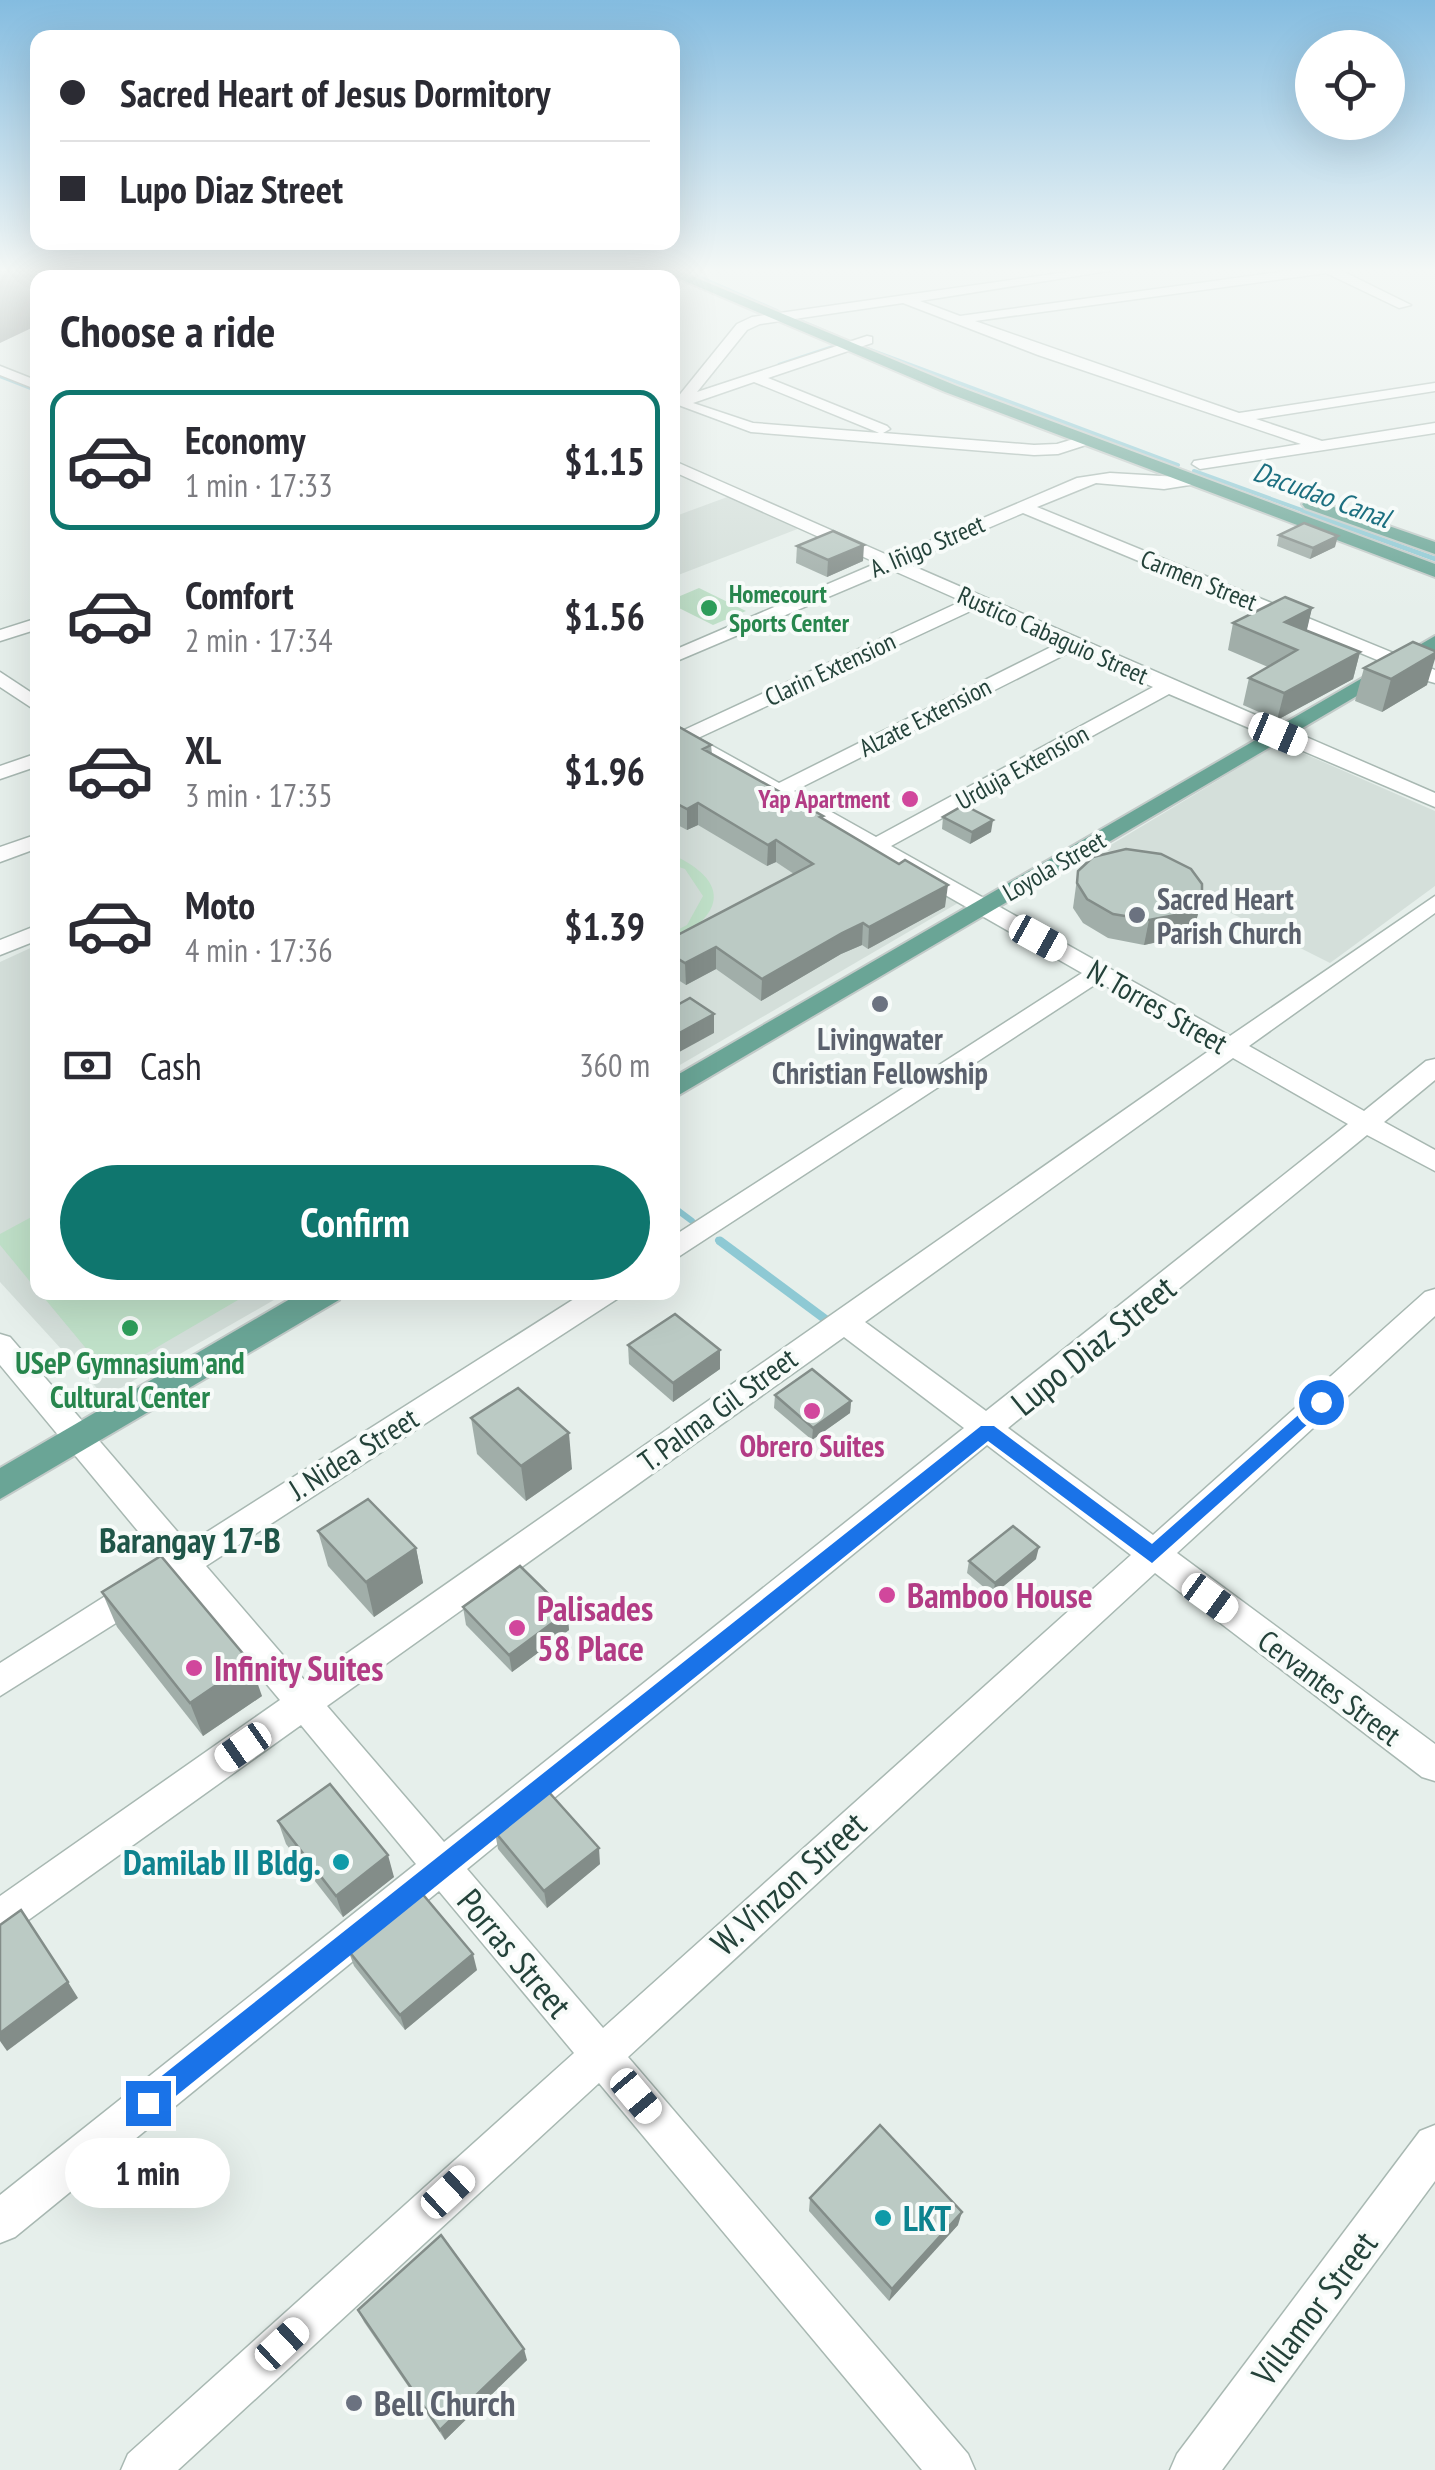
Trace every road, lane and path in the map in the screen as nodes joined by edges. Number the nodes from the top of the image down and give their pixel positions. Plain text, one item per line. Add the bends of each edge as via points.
1 (739, 382) edge
2 (767, 382) edge
3 (934, 382) edge
4 (981, 382) edge
5 (1137, 382) edge
6 (1435, 386) edge
7 (680, 403) edge
8 (680, 405) edge
9 (1236, 417) junction
10 (1435, 428) edge
11 (907, 439) junction
12 (1084, 441) junction
13 (1322, 446) junction
14 (1200, 464) junction
15 (680, 469) edge
16 (1190, 481) junction
17 (1273, 490) dead end
18 (1291, 497) dead end
19 (1020, 506) junction
20 (1435, 548) edge
21 (890, 562) junction
22 (1435, 571) edge
23 (977, 601) junction
24 (30, 627) edge
25 (0, 636) edge
26 (1435, 642) edge
27 (1072, 644) junction
28 (680, 654) edge
29 (1400, 663) junction
30 (1435, 677) edge
31 (0, 678) edge
32 (1168, 687) junction
33 (30, 695) edge
34 (30, 696) edge
35 (0, 701) edge
36 (680, 733) edge
37 (1278, 734) junction
38 (680, 735) edge
39 (30, 762) edge
40 (0, 774) edge
41 (778, 791) junction
42 (1435, 801) edge
43 (30, 843) edge
44 (876, 846) junction
45 (0, 855) edge
46 (1435, 903) edge
47 (984, 908) junction
48 (30, 935) edge
49 (0, 948) edge
50 (1099, 972) junction
51 (1228, 1047) junction
52 (1435, 1067) edge
53 (680, 1085) edge
54 (1366, 1123) junction
55 (1435, 1162) edge
56 (680, 1246) edge
57 (1435, 1299) edge
58 (314, 1300) edge
59 (594, 1300) edge
60 (842, 1320) junction
61 (0, 1345) edge
62 (988, 1431) junction
63 (78, 1439) junction
64 (0, 1484) edge
65 (1152, 1556) junction
66 (181, 1562) junction
67 (0, 1680) edge
68 (304, 1705) junction
69 (1435, 1765) edge
70 (442, 1866) junction
71 (0, 1918) edge
72 (599, 2054) junction
73 (1435, 2146) edge
74 (0, 2222) edge
75 (144, 2470) edge
76 (952, 2470) edge
77 (1193, 2470) edge

1 - 7 street
2 - 11 street
3 - 12 main road
4 - 14 main road
5 - 9 street
6 - 9 street
8 - 11 street via 751,427
9 - 13 street
10 - 13 street
11 - 12 street via 1034,450
12 - 16 main road
13 - 14 street
14 - 17 main road
15 - 21 street, Rustico Cabaguio Street
16 - 19 street, A. Iñigo Street via 1096,478
16 - 22 main road
18 - 20 main road
19 - 21 street, A. Iñigo Street
19 - 29 street, Carmen Street
21 - 23 street, Rustico Cabaguio Street
21 - 28 street, A. Iñigo Street
23 - 27 street, Rustico Cabaguio Street
23 - 36 street, Clarin Extension
24 - 25 street
26 - 29 main road, Loyola Street
27 - 32 street, Rustico Cabaguio Street
27 - 41 street, Alzate Extension
29 - 30 street, Carmen Street
29 - 37 main road, Loyola Street
31 - 33 street
32 - 37 street, Rustico Cabaguio Street
32 - 44 street, Urduja Extension
34 - 35 street
37 - 42 street, Rustico Cabaguio Street
37 - 47 main road, Loyola Street
38 - 41 street, N. Torres Street
39 - 40 street
41 - 44 street, N. Torres Street
43 - 45 street
44 - 47 street, N. Torres Street
46 - 51 street, T. Palma Gil Street
47 - 50 street, N. Torres Street
47 - 53 main road, Loyola Street
48 - 49 street
50 - 51 street, N. Torres Street
50 - 56 street
51 - 54 street, N. Torres Street
51 - 60 street, T. Palma Gil Street
52 - 54 street, Lupo Diaz Street
54 - 55 street, N. Torres Street
54 - 62 street, Lupo Diaz Street
57 - 65 street, W. Vinzon Street
58 - 63 main road
59 - 66 street, J. Nidea Street
60 - 62 street, Cervantes Street
60 - 68 street, T. Palma Gil Street
61 - 63 street, Porras Street
62 - 65 street, Cervantes Street
62 - 70 street, Lupo Diaz Street
63 - 64 main road
63 - 66 street, Porras Street
65 - 69 street, Cervantes Street
65 - 72 street, W. Vinzon Street
66 - 67 street, J. Nidea Street
66 - 68 street, Porras Street
68 - 70 street, Porras Street
68 - 71 street, T. Palma Gil Street
70 - 72 street, Porras Street
70 - 74 street, Lupo Diaz Street
72 - 75 street, W. Vinzon Street
72 - 76 street, Porras Street
73 - 77 street, Villamor Street

